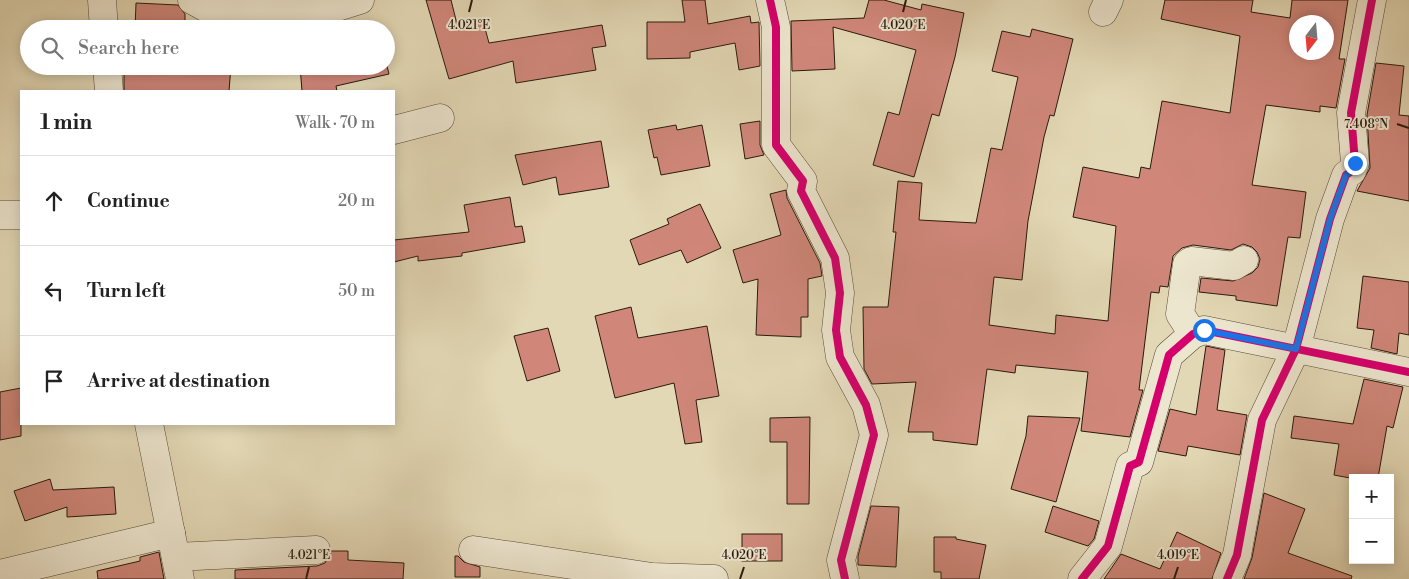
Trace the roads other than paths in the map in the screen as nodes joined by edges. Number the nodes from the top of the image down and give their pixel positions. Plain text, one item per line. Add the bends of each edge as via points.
1 (102, 0) edge
2 (192, 0) edge
3 (360, 0) edge
4 (770, 0) edge
5 (1372, 0) edge
6 (103, 20) edge
7 (108, 75) edge
8 (109, 90) edge
9 (440, 118) dead end
10 (395, 130) edge
11 (0, 215) edge
12 (20, 215) edge
13 (1244, 260) dead end
14 (1192, 334) junction
15 (1296, 349) junction
16 (1409, 372) edge
17 (150, 425) edge
18 (316, 550) dead end
19 (473, 550) dead end
20 (176, 556) edge
21 (564, 571) edge
22 (0, 574) edge
23 (714, 579) edge
24 (845, 579) edge
25 (1082, 579) edge
26 (1227, 579) edge

1 - 6 street
2 - 3 street via 214,12 328,10
4 - 24 street via 776,27 776,145 803,181 801,191 835,258 840,293 836,330 840,357 866,405 874,435 841,560
5 - 15 street via 1351,113 1355,163 1346,175 1330,219
7 - 8 street
9 - 10 street
11 - 12 street
13 - 14 street via 1234,266 1191,261 1187,264 1180,314
14 - 15 street via 1204,330
14 - 25 street via 1169,355 1139,462 1130,466 1108,546
15 - 16 street
15 - 26 street via 1262,420 1237,555
17 - 20 street
18 - 20 street
19 - 21 street
20 - 22 street
21 - 23 street

